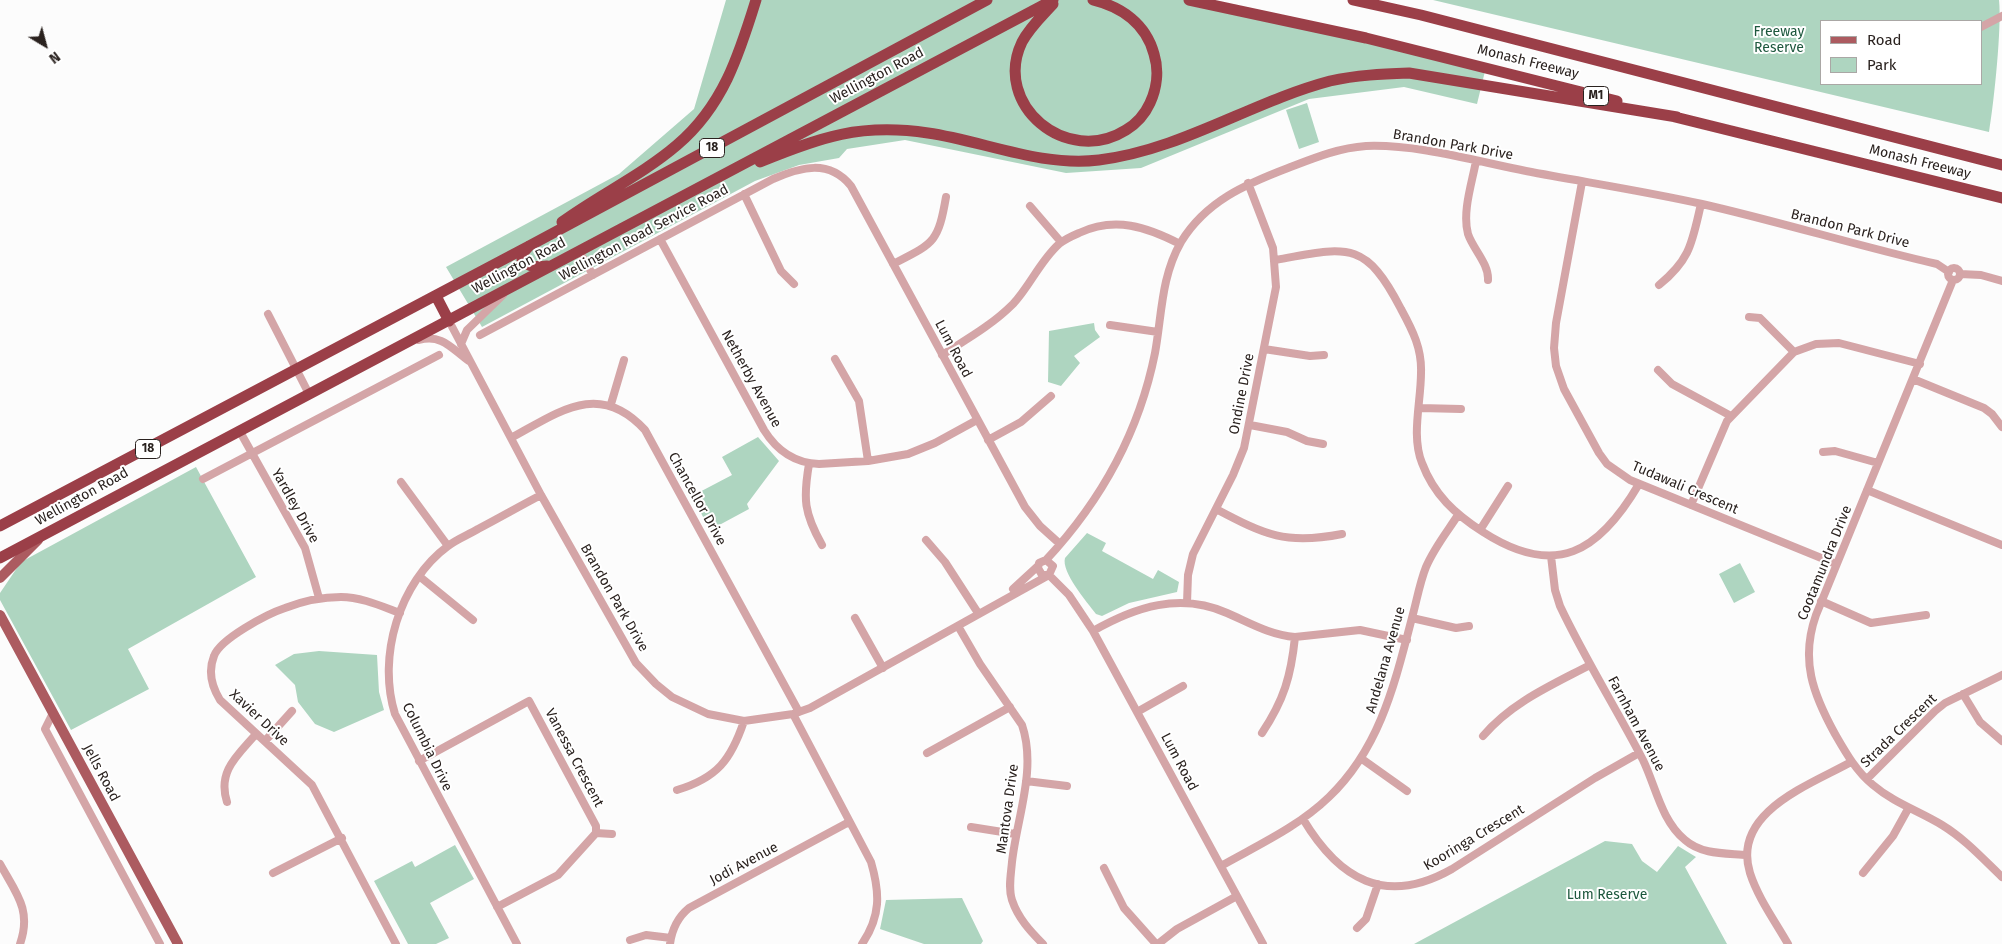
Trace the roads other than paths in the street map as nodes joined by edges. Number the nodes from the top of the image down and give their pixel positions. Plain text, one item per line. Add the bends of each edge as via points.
1 (756, 0) edge
2 (987, 0) edge
3 (1093, 0) edge
4 (1189, 0) edge
5 (1352, 0) edge
6 (1367, 0) edge
7 (1050, 4) edge
8 (1421, 15) junction
9 (2002, 16) edge
10 (1982, 26) edge
11 (1677, 117) junction
12 (1476, 161) junction
13 (2002, 165) edge
14 (824, 167) joint
15 (1582, 182) junction
16 (1248, 184) junction
17 (744, 194) junction
18 (946, 197) dead end
19 (2002, 198) edge
20 (673, 201) junction
21 (1701, 204) junction
22 (1030, 206) dead end
23 (660, 239) junction
24 (1061, 242) junction
25 (1180, 244) junction
26 (529, 246) junction
27 (580, 251) junction
28 (1276, 260) junction
29 (893, 264) junction
30 (552, 265) junction
31 (1949, 272) junction
32 (1960, 274) junction
33 (593, 275) junction
34 (1488, 280) dead end
35 (1953, 280) junction
36 (2002, 281) edge
37 (794, 284) dead end
38 (1659, 285) dead end
39 (510, 288) junction
40 (436, 296) junction
41 (268, 314) dead end
42 (1749, 317) dead end
43 (449, 321) junction
44 (1110, 325) dead end
45 (1158, 332) junction
46 (480, 335) dead end
47 (408, 342) junction
48 (461, 344) junction
49 (1264, 349) junction
50 (1794, 352) junction
51 (439, 355) dead end
52 (942, 355) junction
53 (1324, 355) dead end
54 (835, 359) dead end
55 (624, 360) dead end
56 (470, 363) junction
57 (1920, 364) junction
58 (296, 370) junction
59 (1658, 370) dead end
60 (1913, 379) junction
61 (309, 394) junction
62 (1052, 396) dead end
63 (611, 404) junction
64 (1420, 408) junction
65 (1460, 409) dead end
66 (1731, 416) junction
67 (977, 420) junction
68 (1250, 425) junction
69 (2002, 427) edge
70 (239, 430) junction
71 (511, 438) junction
72 (988, 440) junction
73 (1323, 444) dead end
74 (1823, 452) dead end
75 (251, 454) junction
76 (868, 461) junction
77 (1878, 463) junction
78 (809, 464) junction
79 (203, 478) dead end
80 (401, 482) dead end
81 (1639, 484) junction
82 (1508, 486) dead end
83 (1867, 490) junction
84 (541, 494) junction
85 (1691, 505) junction
86 (1216, 509) junction
87 (1458, 515) junction
88 (0, 526) edge
89 (1480, 530) junction
90 (1342, 534) dead end
91 (42, 536) junction
92 (926, 540) dead end
93 (1060, 544) junction
94 (822, 545) dead end
95 (2002, 545) edge
96 (448, 546) junction
97 (1551, 556) junction
98 (0, 558) edge
99 (1050, 564) junction
100 (1836, 564) junction
101 (1038, 566) junction
102 (1048, 575) junction
103 (419, 576) junction
104 (0, 578) edge
105 (1069, 595) junction
106 (319, 598) junction
107 (1821, 601) junction
108 (1187, 603) junction
109 (994, 604) junction
110 (400, 613) junction
111 (978, 614) junction
112 (0, 615) edge
113 (1926, 615) dead end
114 (855, 618) dead end
115 (1412, 618) junction
116 (473, 620) dead end
117 (958, 626) junction
118 (1469, 626) dead end
119 (1093, 631) junction
120 (1295, 637) junction
121 (1406, 640) junction
122 (1590, 665) junction
123 (883, 668) junction
124 (2002, 675) edge
125 (1183, 686) dead end
126 (1963, 694) junction
127 (1010, 707) junction
128 (292, 712) dead end
129 (1137, 712) junction
130 (796, 713) junction
131 (53, 714) junction
132 (744, 721) junction
133 (1262, 733) dead end
134 (256, 734) junction
135 (1483, 736) dead end
136 (265, 741) junction
137 (2002, 741) edge
138 (927, 753) dead end
139 (1639, 753) junction
140 (1362, 759) junction
141 (419, 761) junction
142 (1851, 762) junction
143 (1867, 779) junction
144 (1026, 781) junction
145 (1067, 786) dead end
146 (677, 790) dead end
147 (1407, 791) dead end
148 (227, 802) dead end
149 (1908, 808) junction
150 (1303, 819) junction
151 (849, 822) junction
152 (971, 827) dead end
153 (596, 833) junction
154 (612, 834) dead end
155 (1015, 834) junction
156 (342, 838) junction
157 (1747, 855) junction
158 (0, 864) edge
159 (1221, 866) junction
160 (1104, 868) dead end
161 (1863, 872) dead end
162 (273, 873) dead end
163 (2002, 877) edge
164 (1378, 884) junction
165 (1237, 896) junction
166 (497, 907) junction
167 (1357, 928) dead end
168 (630, 940) dead end
169 (671, 941) edge
170 (20, 944) edge
171 (160, 944) edge
172 (178, 944) edge
173 (396, 944) edge
174 (517, 944) edge
175 (862, 944) edge
176 (1043, 944) edge
177 (1157, 944) edge
178 (1264, 944) edge
179 (1788, 944) edge

1 - 26 highway via 725,86 696,126 677,146 588,203
2 - 26 highway, Wellington Road / 18
3 - 7 highway via 1121,10 1141,27 1151,43 1157,73 1152,100 1135,124 1120,134 1092,142 1074,141 1047,129 1028,111 1020,94 1016,77 1020,48
4 - 11 highway, Monash Freeway / M1 via 1366,38
5 - 8 highway, Monash Freeway
6 - 8 highway
7 - 20 highway, Wellington Road / 18
8 - 13 highway, Monash Freeway
9 - 10 street
11 - 19 highway, Monash Freeway / M1
11 - 20 highway via 1409,73 1367,74 1293,93 1160,146 1098,160 1032,156 906,130 863,130 831,135
12 - 15 street, Brandon Park Drive
12 - 16 street, Brandon Park Drive via 1398,147 1357,147 1325,154
12 - 34 street via 1467,226
14 - 17 street, Wellington Road Service Road via 795,170
14 - 29 street, Lum Road via 839,174 851,186
15 - 21 street, Brandon Park Drive
15 - 81 street, Tudawali Crescent via 1556,324 1556,366 1564,389 1602,458 1618,473
16 - 25 street, Brandon Park Drive via 1206,211
16 - 28 street, Ondine Drive
17 - 23 street, Wellington Road Service Road
17 - 37 street via 781,271
18 - 29 street via 934,240
20 - 27 highway, Wellington Road / 18
21 - 31 street, Brandon Park Drive via 1937,264
21 - 38 street via 1686,258
22 - 24 street
23 - 33 street, Wellington Road Service Road
23 - 78 street, Netherby Avenue via 770,439 789,457
24 - 25 street via 1093,227 1121,224 1152,230
24 - 52 street via 1007,310
25 - 45 street, Brandon Park Drive via 1164,283
26 - 30 highway via 523,254 525,263 536,267
26 - 40 highway, Wellington Road / 18
27 - 30 highway, Wellington Road / 18
27 - 33 street
28 - 49 street, Ondine Drive via 1276,287
28 - 64 street via 1339,251 1373,265 1389,286 1416,339 1421,364
29 - 52 street, Lum Road
30 - 39 highway, Wellington Road / 18
31 - 32 street via 1955,268
31 - 35 street
32 - 35 street
32 - 36 street
33 - 46 street, Wellington Road Service Road
35 - 57 street, Cootamundra Drive
39 - 43 highway, Wellington Road / 18
39 - 48 street via 467,330
40 - 43 highway
40 - 58 highway, Wellington Road / 18
41 - 58 street
42 - 50 street via 1760,318
43 - 47 highway, Wellington Road / 18
43 - 48 street, Brandon Park Drive
44 - 45 street
45 - 93 street, Brandon Park Drive via 1148,383 1128,439 1098,494
47 - 56 street via 432,337 444,342
47 - 61 highway, Wellington Road / 18
48 - 56 street, Brandon Park Drive
49 - 53 street
49 - 68 street, Ondine Drive
50 - 57 street via 1816,344 1839,342
50 - 66 street
51 - 75 street
52 - 67 street, Lum Road
54 - 76 street via 859,401
55 - 63 street
56 - 71 street, Brandon Park Drive
57 - 60 street, Cootamundra Drive
58 - 61 street
58 - 88 highway, Wellington Road / 18
59 - 66 street via 1672,384
60 - 69 street via 1984,408
60 - 77 street, Cootamundra Drive
61 - 70 highway, Wellington Road / 18
62 - 72 street via 1021,422
63 - 71 street via 574,406 562,410
63 - 130 street, Chancellor Drive via 646,430
64 - 65 street
64 - 87 street via 1417,443 1420,459 1440,497
66 - 85 street
67 - 72 street, Lum Road
67 - 76 street, Netherby Avenue via 922,449
68 - 73 street via 1288,432 1312,443
68 - 86 street, Ondine Drive via 1239,462
70 - 75 street, Yardley Drive
70 - 91 highway, Wellington Road / 18
71 - 84 street, Brandon Park Drive
72 - 93 street, Lum Road via 1029,513
74 - 77 street via 1835,451
75 - 79 street
75 - 106 street, Yardley Drive via 304,548
76 - 78 street, Netherby Avenue
77 - 83 street, Cootamundra Drive
78 - 94 street via 806,511
80 - 96 street
81 - 85 street, Tudawali Crescent
81 - 97 street via 1622,512 1602,535 1580,548
82 - 89 street
83 - 95 street
83 - 100 street, Cootamundra Drive
84 - 96 street, Columbia Drive
84 - 132 street, Brandon Park Drive via 636,663 672,697 708,714
85 - 100 street, Tudawali Crescent
86 - 90 street via 1280,537 1307,539
86 - 108 street, Ondine Drive via 1191,560
87 - 89 street
87 - 115 street, Andelana Avenue via 1427,566
89 - 97 street via 1517,551
91 - 98 highway, Wellington Road / 18
91 - 104 main road
92 - 111 street via 945,562
93 - 99 street, Brandon Park Drive
96 - 103 street, Columbia Drive
97 - 122 street, Farnham Avenue via 1557,601
99 - 101 street, Brandon Park Drive
99 - 102 street, Brandon Park Drive
99 - 105 street, Lum Road
100 - 107 street, Cootamundra Drive
101 - 102 street via 1040,573
101 - 109 street, Brandon Park Drive
102 - 105 street, Lum Road
102 - 109 street, Brandon Park Drive
103 - 110 street, Columbia Drive
103 - 116 street
105 - 119 street, Lum Road
106 - 110 street, Xavier Drive via 359,599
106 - 134 street, Xavier Drive via 284,608 234,635 214,655 211,677 214,691
107 - 113 street via 1871,623
107 - 142 street, Cootamundra Drive via 1812,627 1810,672 1817,700
108 - 119 street via 1135,610
108 - 120 street via 1207,606 1261,630
109 - 111 street, Brandon Park Drive
110 - 141 street, Columbia Drive via 389,650 390,699 394,714
111 - 117 street, Brandon Park Drive
112 - 131 main road, Jells Road
114 - 123 street
115 - 118 street via 1456,628
115 - 121 street, Andelana Avenue
117 - 123 street, Brandon Park Drive
117 - 127 street, Mantova Drive
119 - 129 street, Lum Road
120 - 121 street via 1360,630
120 - 133 street via 1291,673 1285,692
121 - 140 street, Andelana Avenue via 1387,707
122 - 135 street via 1515,705
122 - 139 street, Farnham Avenue
123 - 130 street, Brandon Park Drive
124 - 126 street, Strada Crescent
125 - 129 street
126 - 137 street via 1980,722
126 - 143 street, Strada Crescent via 1935,711
127 - 138 street
127 - 144 street, Mantova Drive via 1025,736 1028,757
128 - 136 street
129 - 159 street, Lum Road
130 - 132 street, Brandon Park Drive
130 - 151 street, Chancellor Drive
131 - 171 street via 45,729
131 - 172 main road, Jells Road
132 - 146 street via 733,750 721,768 699,784
134 - 136 street, Xavier Drive
134 - 148 street via 227,771 223,790
136 - 156 street, Xavier Drive via 312,785
139 - 157 street, Farnham Avenue via 1668,819 1684,840 1709,852
139 - 164 street, Kooringa Crescent via 1437,877 1413,885 1395,887
140 - 147 street
140 - 150 street, Andelana Avenue via 1336,791
141 - 153 street, Vanessa Crescent via 530,701 596,826
141 - 166 street, Columbia Drive
142 - 143 street, Cootamundra Drive
142 - 157 street via 1768,809 1752,832
143 - 149 street, Cootamundra Drive via 1888,797
144 - 145 street
144 - 155 street, Mantova Drive
149 - 161 street via 1894,834
149 - 163 street, Cootamundra Drive via 1953,832
150 - 159 street, Andelana Avenue
150 - 164 street, Kooringa Crescent via 1332,860 1353,875
151 - 169 street, Jodi Avenue via 689,908 675,924
151 - 175 street, Chancellor Drive via 871,862 878,886 877,913
152 - 155 street
153 - 154 street
153 - 166 street via 558,875
155 - 176 street, Mantova Drive via 1011,898 1023,922
156 - 162 street
156 - 173 street, Xavier Drive
157 - 179 street via 1754,883
158 - 170 street via 23,906 25,930
159 - 165 street, Lum Road
160 - 177 street via 1124,908
164 - 167 street via 1366,919
165 - 177 street via 1177,929
165 - 178 street, Lum Road
166 - 174 street, Columbia Drive
168 - 169 street via 646,935

